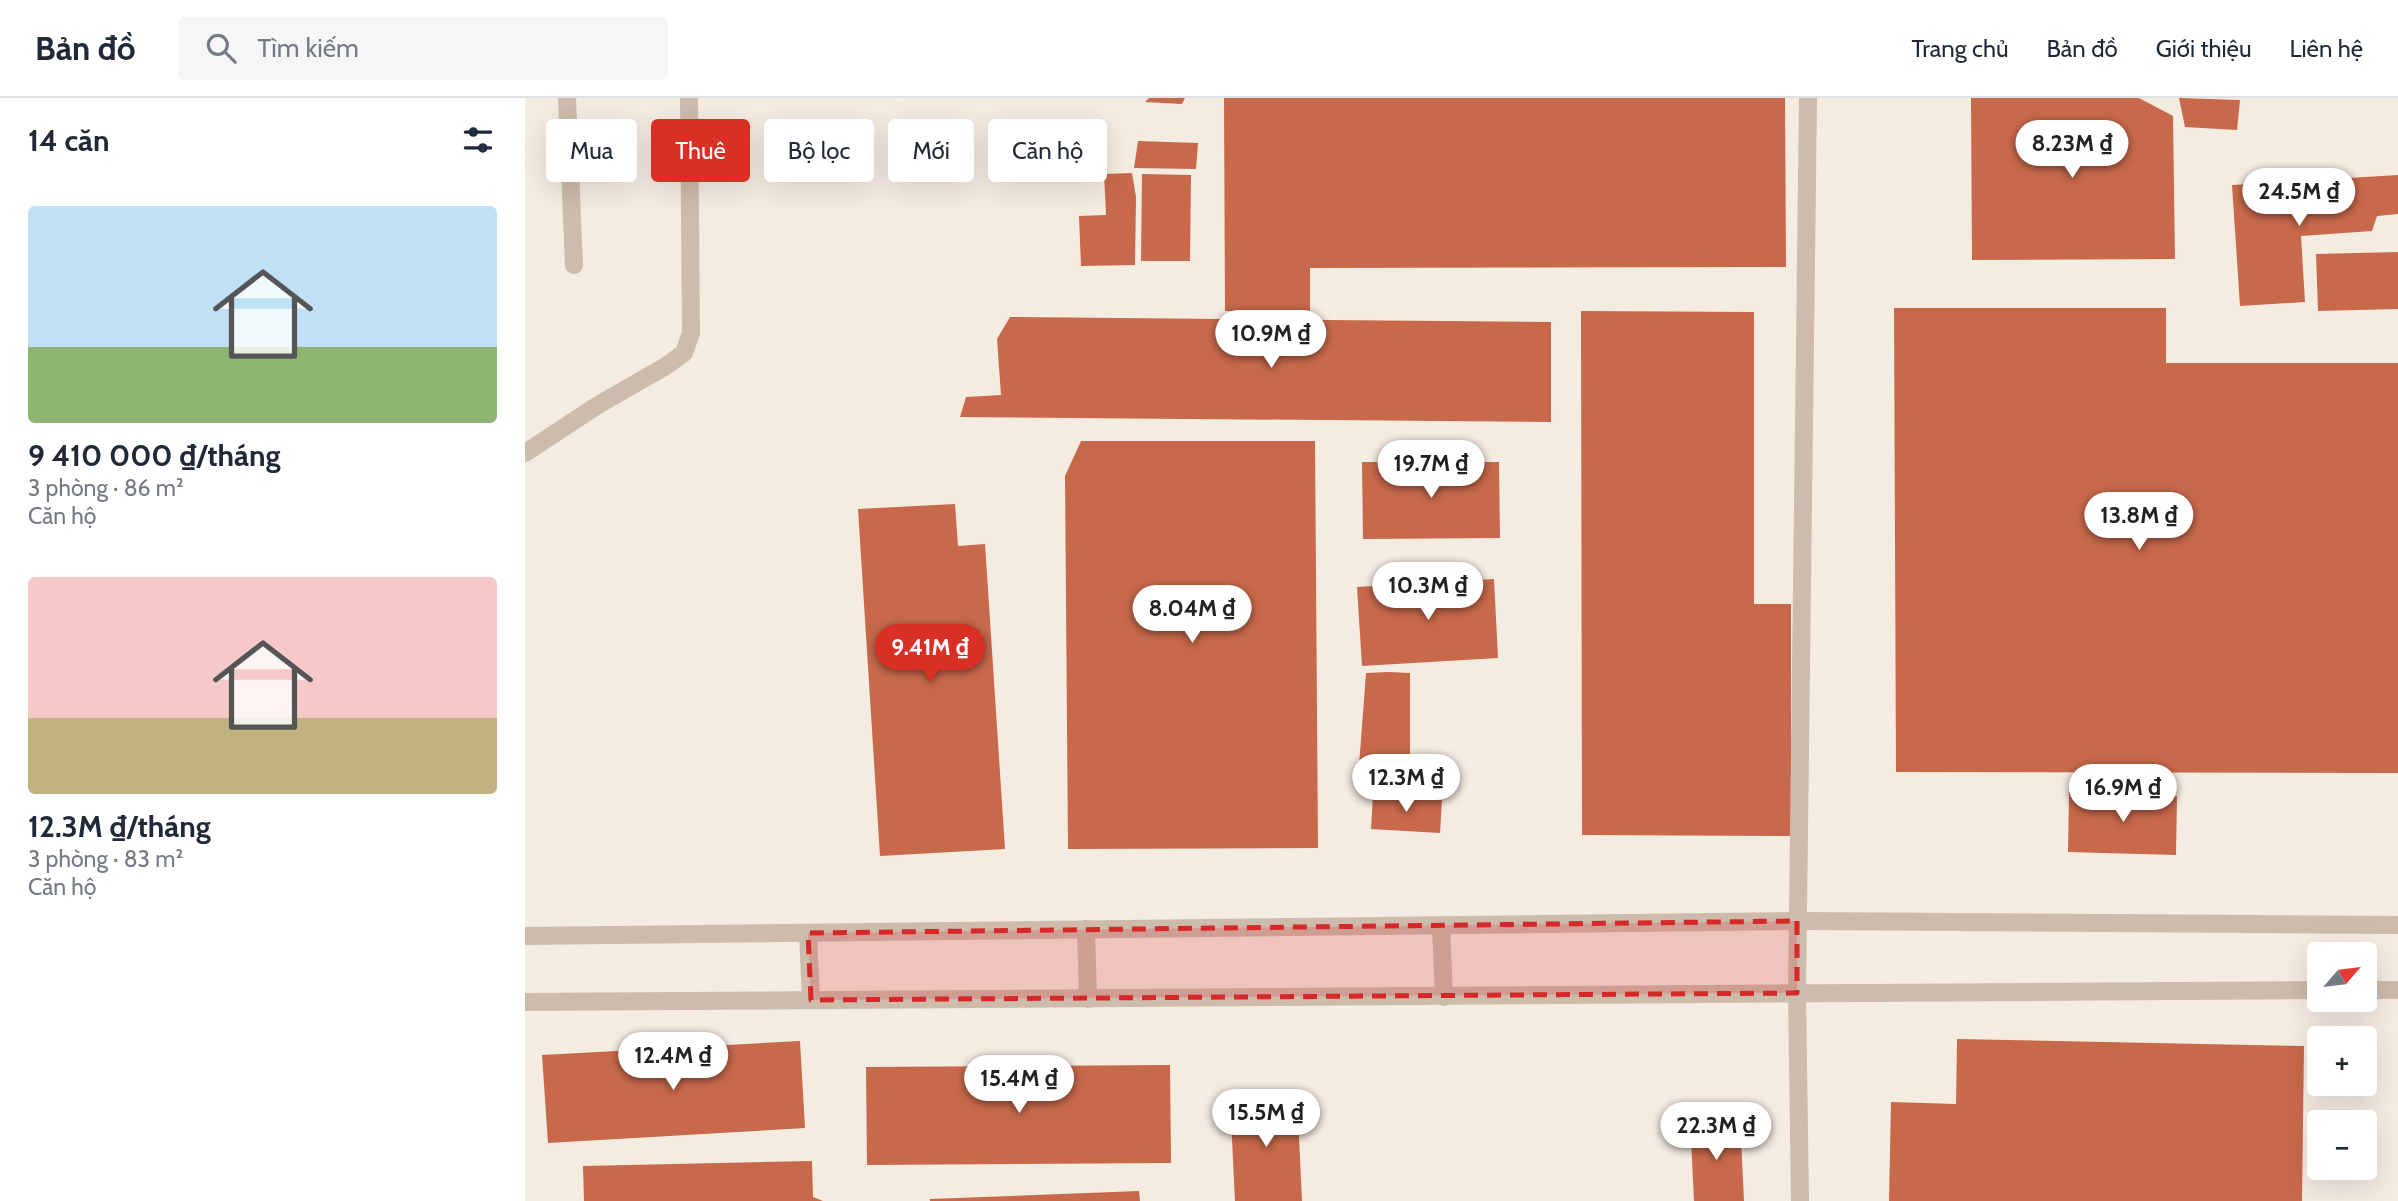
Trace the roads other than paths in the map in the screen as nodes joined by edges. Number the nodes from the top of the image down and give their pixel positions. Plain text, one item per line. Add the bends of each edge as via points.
1 (567, 98) edge
2 (689, 98) edge
3 (1808, 98) edge
4 (574, 265) dead end
5 (525, 453) edge
6 (1797, 921) junction
7 (1441, 925) junction
8 (2398, 925) edge
9 (1086, 929) junction
10 (808, 933) junction
11 (525, 936) edge
12 (2307, 990) edge
13 (2377, 990) edge
14 (2398, 990) edge
15 (1797, 992) junction
16 (1444, 997) junction
17 (1088, 999) junction
18 (811, 1000) junction
19 (525, 1002) edge
20 (1800, 1201) edge

1 - 4 street
2 - 5 street via 691,333 684,353
3 - 6 street
6 - 7 street
6 - 8 street
6 - 15 street
7 - 9 street
7 - 16 street
9 - 10 street
9 - 17 street
10 - 11 street
10 - 18 street
12 - 15 street
13 - 14 street
15 - 16 street
15 - 20 street
16 - 17 street
17 - 18 street
18 - 19 street

